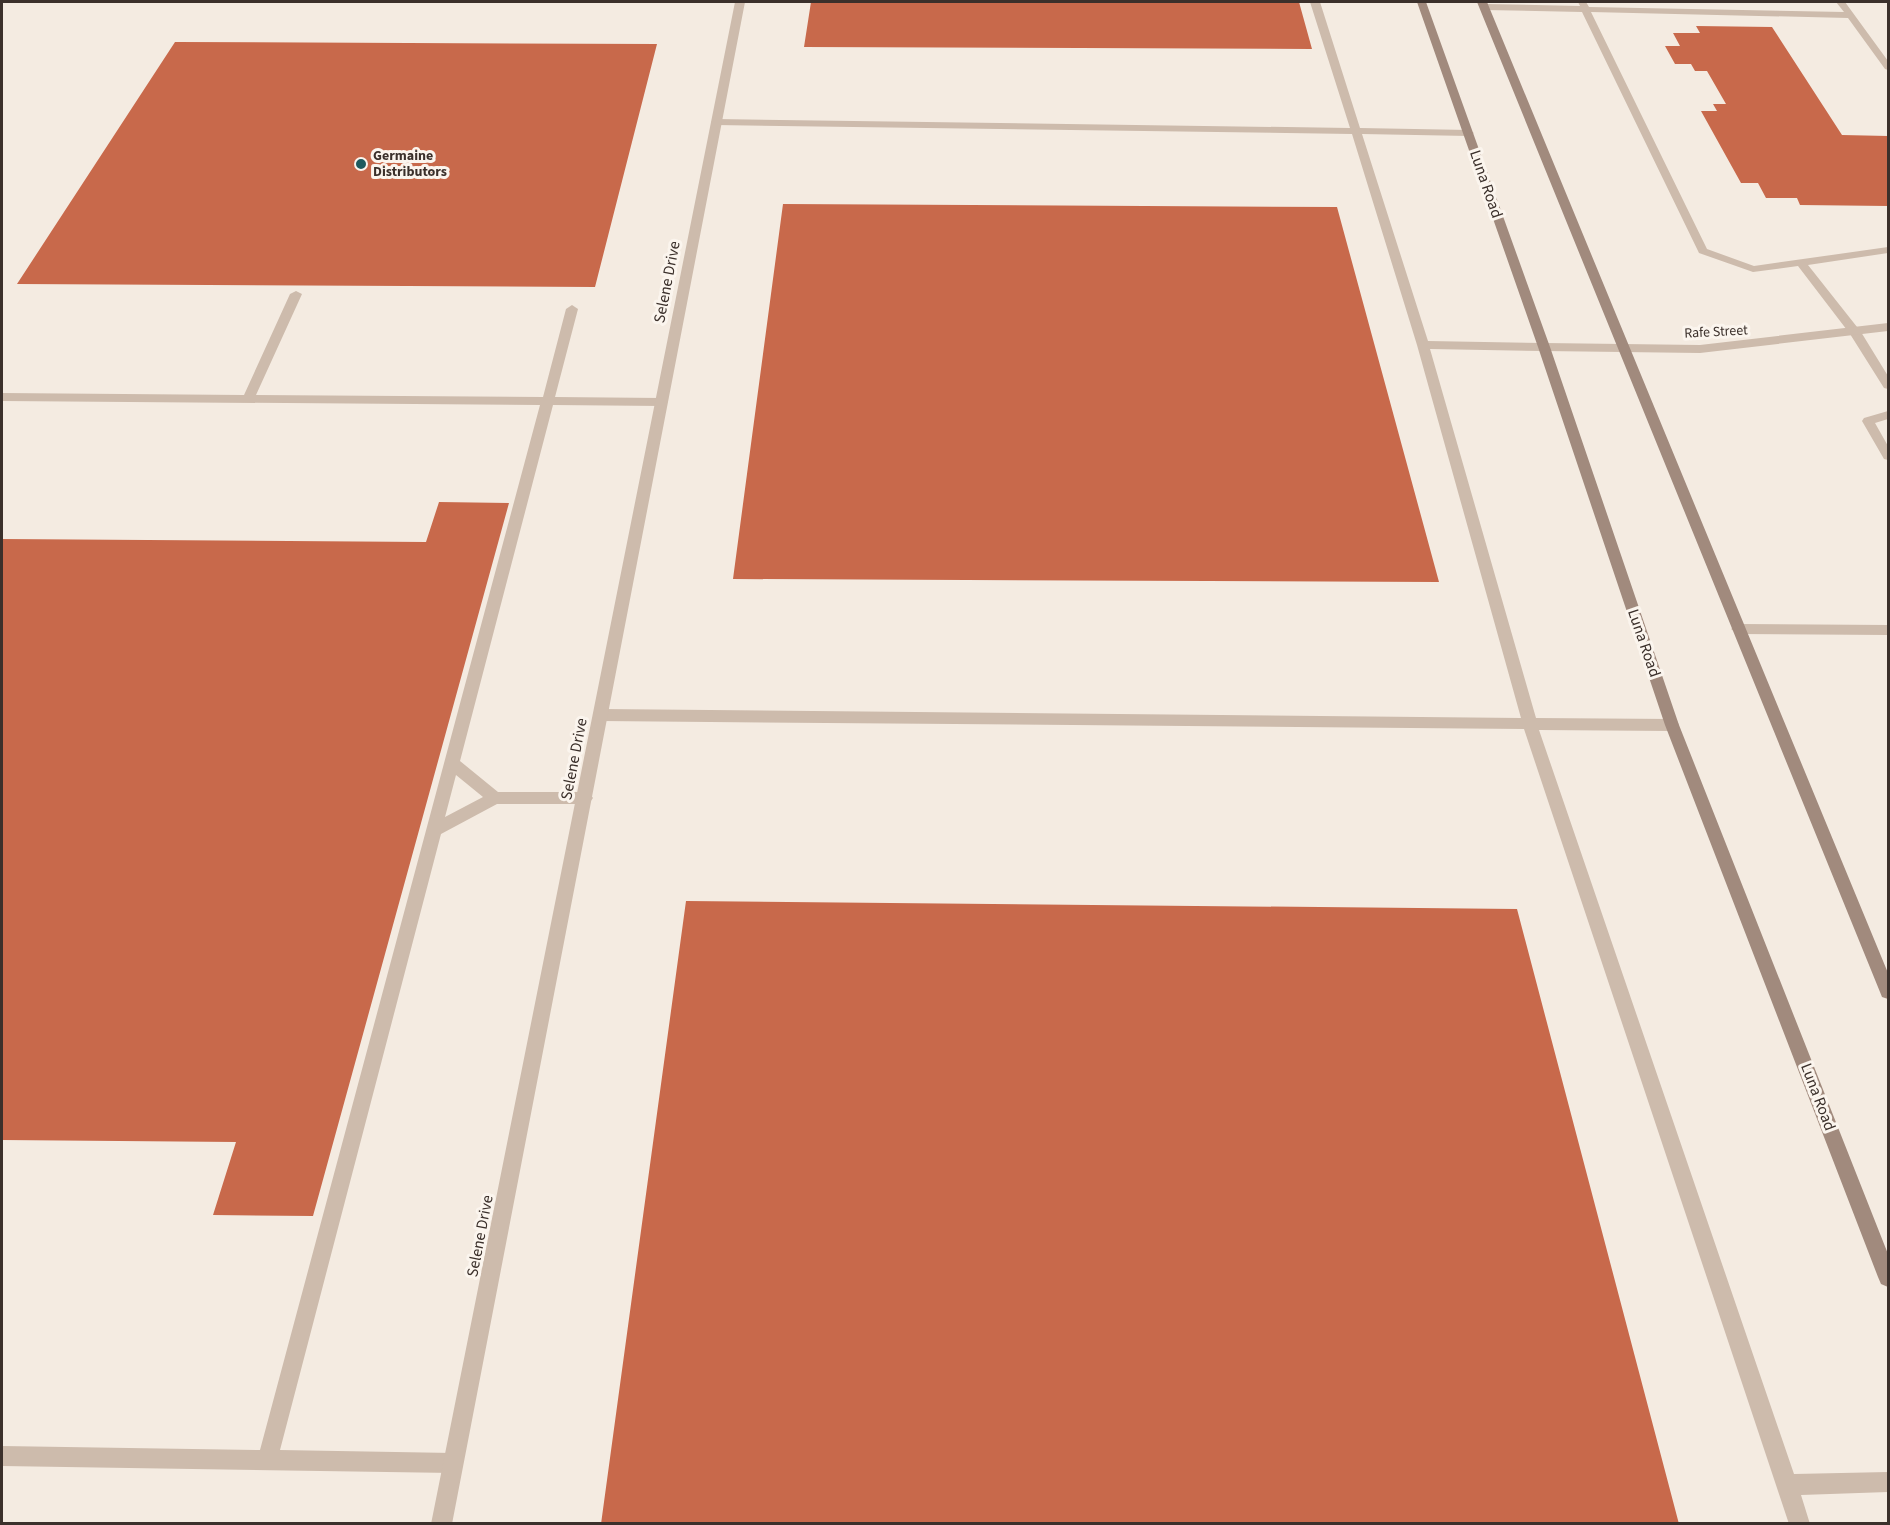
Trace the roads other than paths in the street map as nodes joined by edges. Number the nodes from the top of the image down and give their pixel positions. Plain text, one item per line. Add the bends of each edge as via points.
1 (740, 2) edge
2 (1315, 2) edge
3 (1421, 2) edge
4 (1841, 2) edge
5 (1483, 4) edge
6 (1584, 6) edge
7 (1851, 15) junction
8 (1888, 67) edge
9 (716, 122) junction
10 (1354, 132) junction
11 (1468, 133) junction
12 (1888, 250) edge
13 (1803, 264) junction
14 (297, 294) dead end
15 (572, 309) dead end
16 (1888, 327) edge
17 (1855, 332) junction
18 (1423, 345) junction
19 (1544, 347) junction
20 (1623, 349) junction
21 (1888, 385) edge
22 (2, 397) edge
23 (248, 399) junction
24 (548, 401) junction
25 (662, 402) junction
26 (1888, 415) edge
27 (1888, 456) edge
28 (1738, 629) junction
29 (1888, 630) edge
30 (601, 715) junction
31 (1530, 724) junction
32 (1672, 725) junction
33 (452, 763) junction
34 (495, 798) junction
35 (585, 798) junction
36 (434, 831) junction
37 (1883, 965) edge
38 (1888, 992) edge
39 (1888, 1277) edge
40 (2, 1456) edge
41 (267, 1461) junction
42 (453, 1463) junction
43 (1888, 1482) edge
44 (1787, 1485) junction
45 (441, 1524) edge
46 (1800, 1524) edge

1 - 9 street, Selene Drive
2 - 10 street
3 - 11 main road, Luna Road
4 - 7 street
5 - 6 street
5 - 20 main road
6 - 7 street
6 - 13 street via 1703,251 1753,269
7 - 8 street
9 - 10 street
9 - 25 street, Selene Drive
10 - 11 street
10 - 18 street
11 - 19 main road, Luna Road
12 - 13 street
13 - 17 street
14 - 23 street
15 - 24 street
16 - 17 street, Rafe Street
17 - 20 street, Rafe Street via 1737,347
17 - 21 street
18 - 19 street, Rafe Street
18 - 31 street
19 - 20 street, Rafe Street
19 - 32 main road, Luna Road
20 - 28 main road
22 - 23 street
23 - 24 street
24 - 25 street
24 - 33 street
25 - 30 street, Selene Drive
26 - 27 street via 1868,421
28 - 29 street
28 - 37 main road
30 - 31 street
30 - 35 street, Selene Drive
31 - 32 street
31 - 44 street
32 - 39 main road, Luna Road
33 - 34 street
33 - 36 street
34 - 35 street
34 - 36 street
35 - 42 street, Selene Drive
36 - 41 street
37 - 38 main road
40 - 41 street
41 - 42 street
42 - 45 street, Selene Drive
43 - 44 street
44 - 46 street

